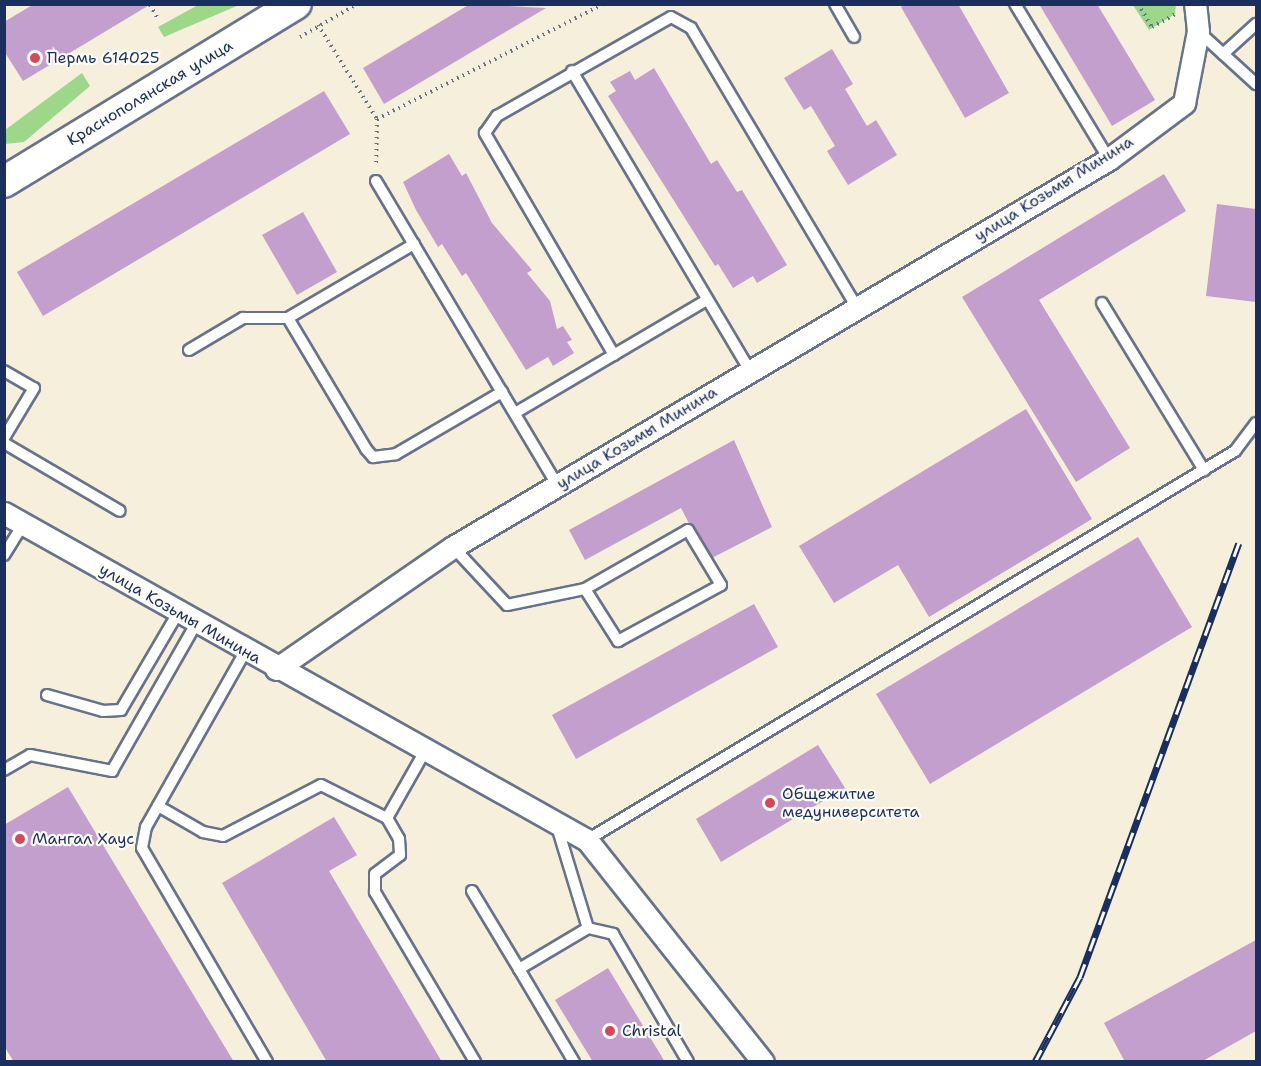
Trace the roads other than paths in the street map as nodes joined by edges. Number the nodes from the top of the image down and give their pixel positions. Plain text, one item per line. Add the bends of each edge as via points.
1 (296, 4) edge
2 (835, 4) edge
3 (1015, 4) edge
4 (1195, 4) edge
5 (1257, 24) edge
6 (1198, 31) junction
7 (854, 37) dead end
8 (1223, 54) junction
9 (572, 71) junction
10 (1257, 84) edge
11 (1109, 159) junction
12 (376, 181) road end
13 (4, 182) edge
14 (414, 244) junction
15 (707, 300) junction
16 (1102, 303) dead end
17 (857, 308) junction
18 (288, 318) junction
19 (189, 350) dead end
20 (614, 355) junction
21 (4, 371) edge
22 (750, 371) junction
23 (502, 392) junction
24 (515, 413) junction
25 (1257, 423) edge
26 (4, 438) edge
27 (4, 443) edge
28 (1204, 470) junction
29 (557, 485) junction
30 (120, 511) dead end
31 (14, 518) edge
32 (453, 547) junction
33 (4, 555) edge
34 (585, 589) junction
35 (178, 613) junction
36 (196, 624) junction
37 (245, 652) junction
38 (276, 669) junction
39 (47, 695) dead end
40 (425, 751) junction
41 (4, 770) edge
42 (158, 806) junction
43 (387, 818) junction
44 (555, 823) junction
45 (587, 840) junction
46 (472, 891) dead end
47 (588, 928) junction
48 (519, 969) junction
49 (267, 1062) edge
50 (475, 1062) edge
51 (574, 1062) edge
52 (688, 1062) edge
53 (763, 1062) edge

1 - 13 main road, Краснополянская улица
2 - 7 lane
3 - 11 lane
4 - 6 street, улица Козьмы Минина
5 - 8 lane
6 - 8 lane
6 - 11 street, улица Козьмы Минина via 1184,103
8 - 10 lane
9 - 15 lane
9 - 17 lane via 657,21 683,19
9 - 20 lane via 497,116 485,133
11 - 17 street, улица Козьмы Минина
12 - 14 lane
14 - 18 lane
14 - 23 lane
15 - 20 lane
15 - 22 lane
16 - 28 lane
17 - 22 street, улица Козьмы Минина
18 - 19 lane via 243,318
18 - 23 lane via 373,457 396,454
20 - 24 lane
21 - 26 lane via 34,388
22 - 29 street, улица Козьмы Минина
23 - 24 lane
24 - 29 lane
25 - 28 lane via 1235,451
27 - 30 lane
28 - 45 lane
29 - 32 street, улица Козьмы Минина
31 - 33 lane
31 - 35 street, улица Козьмы Минина
32 - 34 lane via 507,605
32 - 38 street, улица Козьмы Минина
34 - 34 lane via 618,641 721,585 688,530
35 - 36 street, улица Козьмы Минина
35 - 39 lane via 121,710 103,711
36 - 37 street, улица Козьмы Минина
36 - 41 lane via 112,771 30,755
37 - 38 street, улица Козьмы Минина
37 - 42 lane
38 - 40 street
40 - 43 lane
40 - 44 street
42 - 43 lane via 203,832 223,836 321,785
42 - 49 lane via 142,848
43 - 50 lane via 399,838 400,855 375,874 375,892
44 - 45 street
44 - 47 lane
45 - 53 street
46 - 48 lane
47 - 48 lane
47 - 52 lane via 613,934
48 - 51 lane

